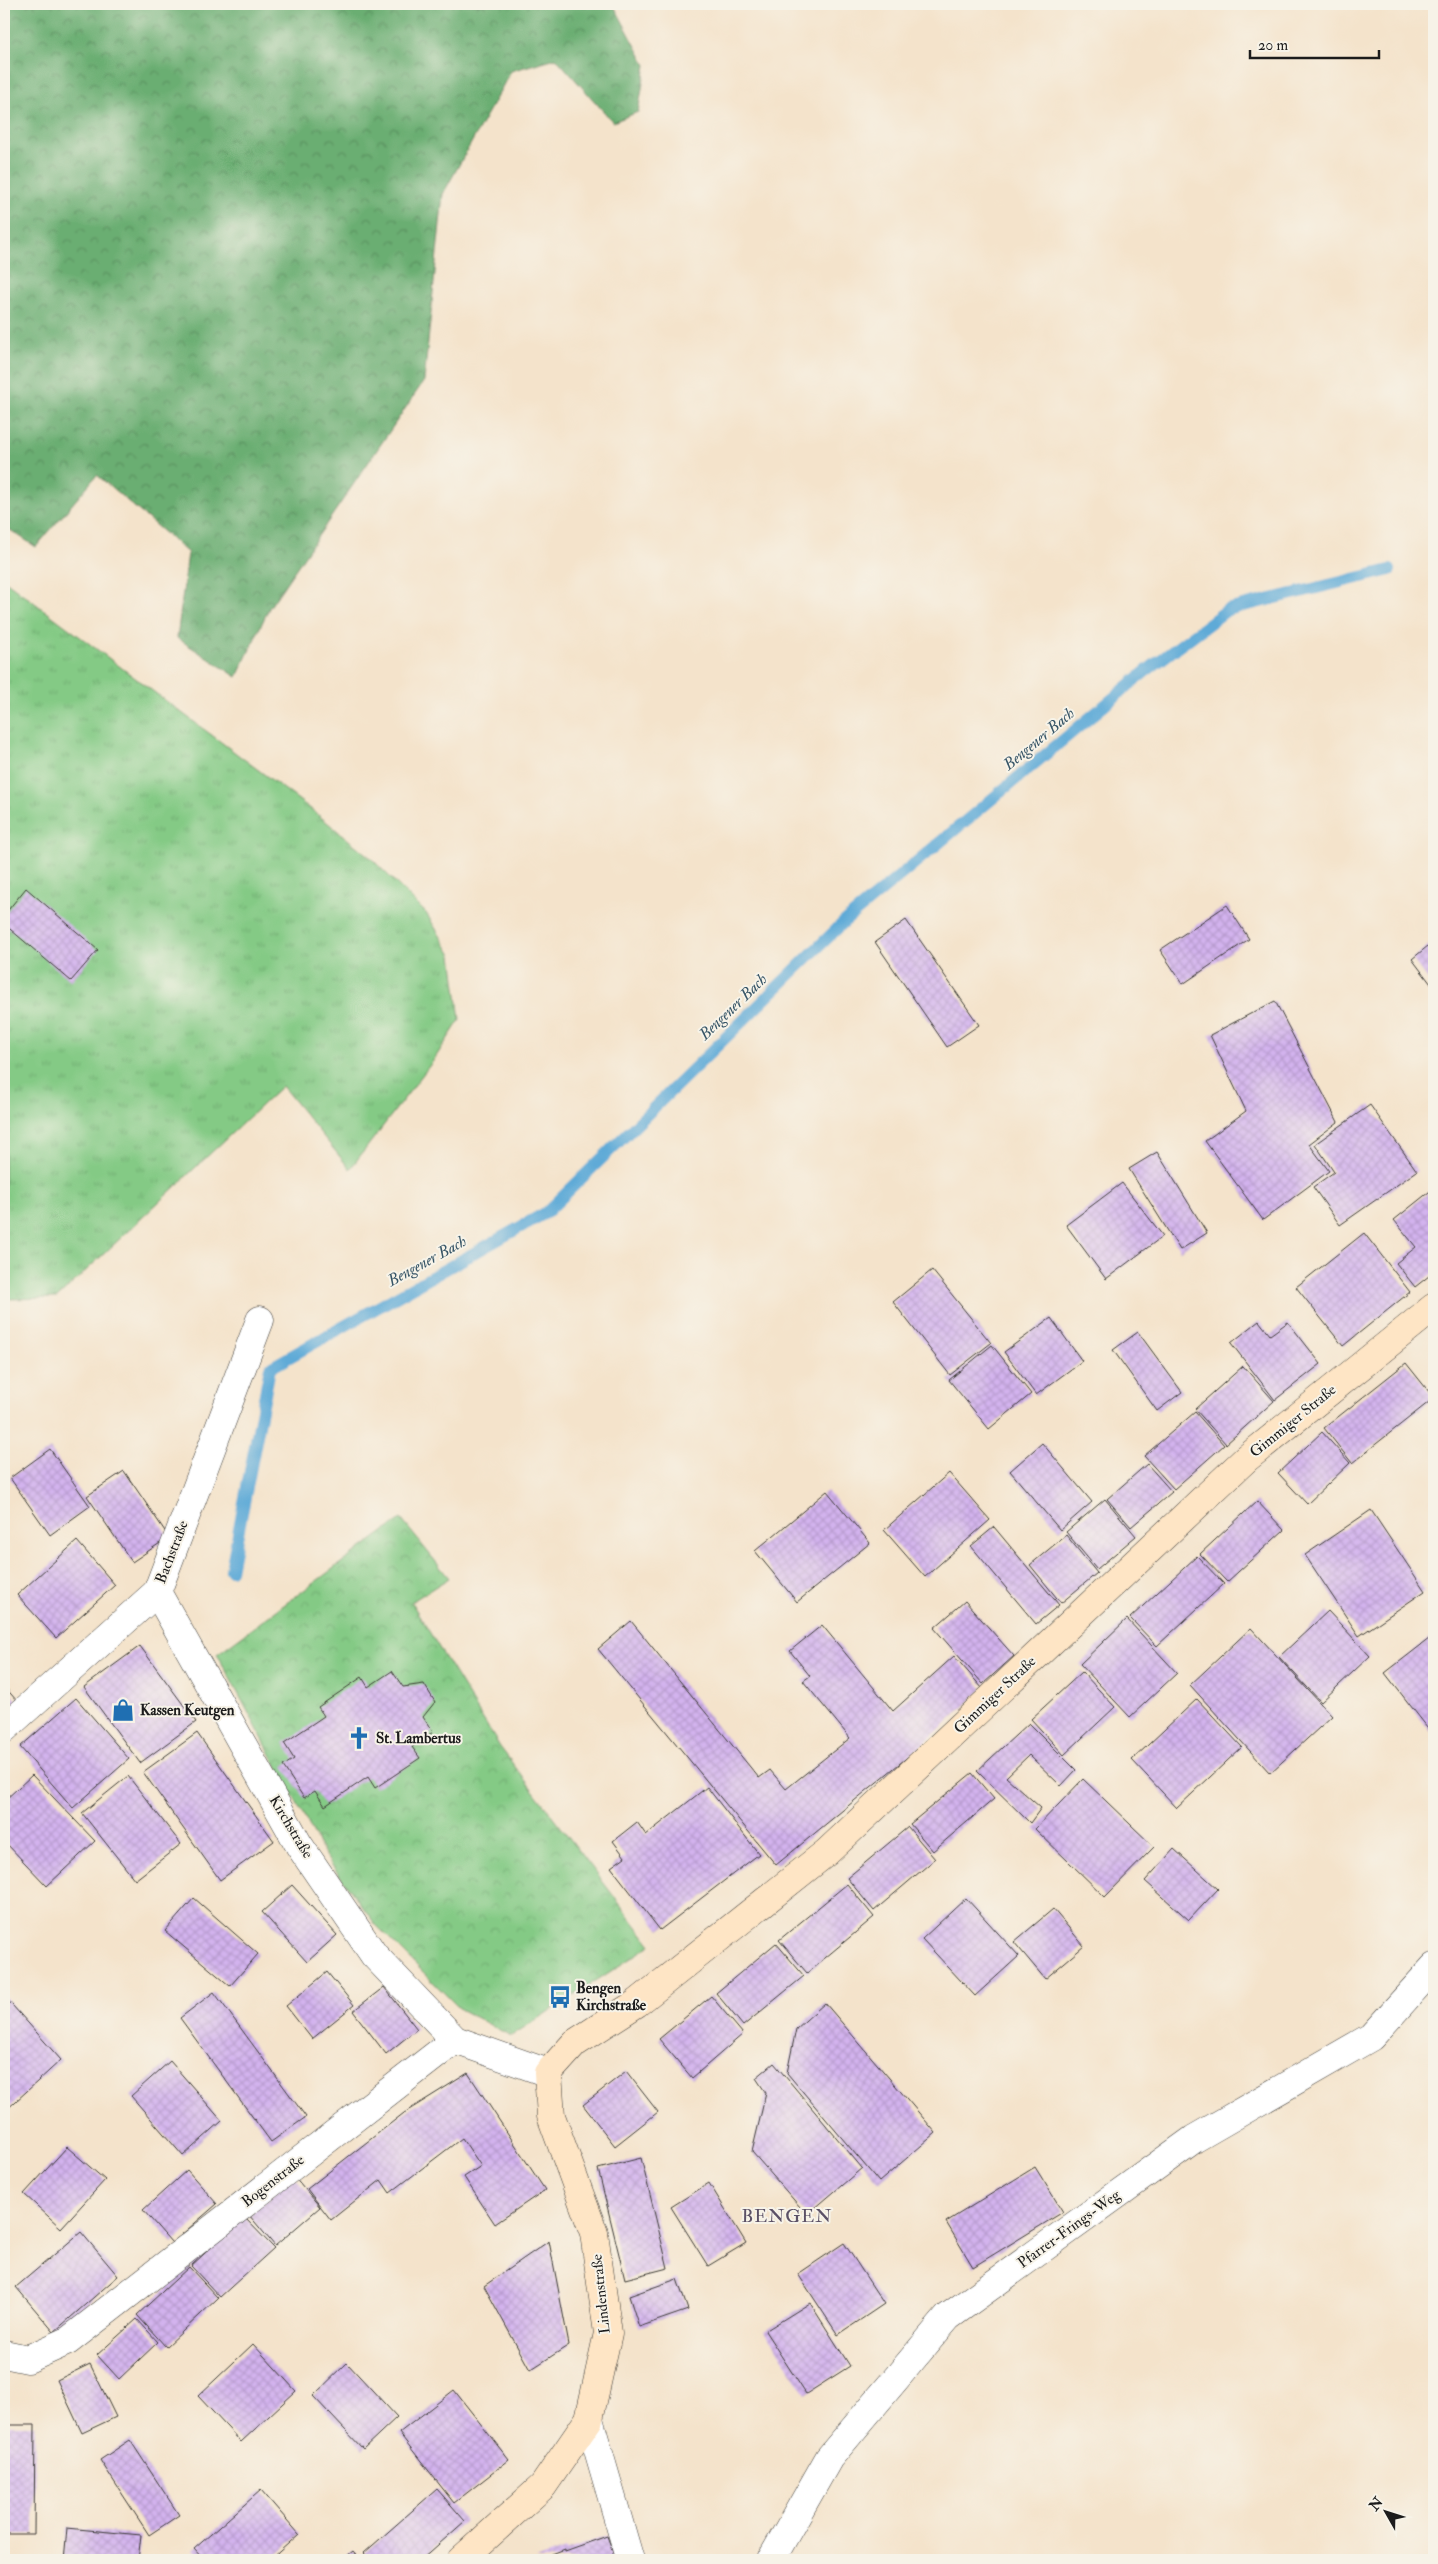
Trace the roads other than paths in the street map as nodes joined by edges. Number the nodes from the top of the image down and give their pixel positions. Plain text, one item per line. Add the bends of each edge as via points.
1 (1434, 1308) edge
2 (260, 1320) dead end
3 (158, 1592) junction
4 (4, 1729) edge
5 (1434, 1967) edge
6 (455, 2040) junction
7 (548, 2073) junction
8 (4, 2354) edge
9 (589, 2419) junction
10 (461, 2560) edge
11 (630, 2560) edge
12 (771, 2560) edge

1 - 7 street, Gimmiger Straße via 1247,1458 828,1852 637,2003 575,2043
2 - 3 street, Bachstraße
3 - 4 street, Bachstraße
3 - 6 street, Kirchstraße via 300,1845 374,1955
5 - 12 street, Pfarrer-Frings-Weg via 1371,2037 1194,2139 948,2317 829,2458
6 - 7 street
6 - 8 street, Bogenstraße via 68,2341 28,2359
7 - 9 street, Lindenstraße via 551,2116 594,2233 608,2333
9 - 10 street, Lindenstraße via 543,2486
9 - 11 street

